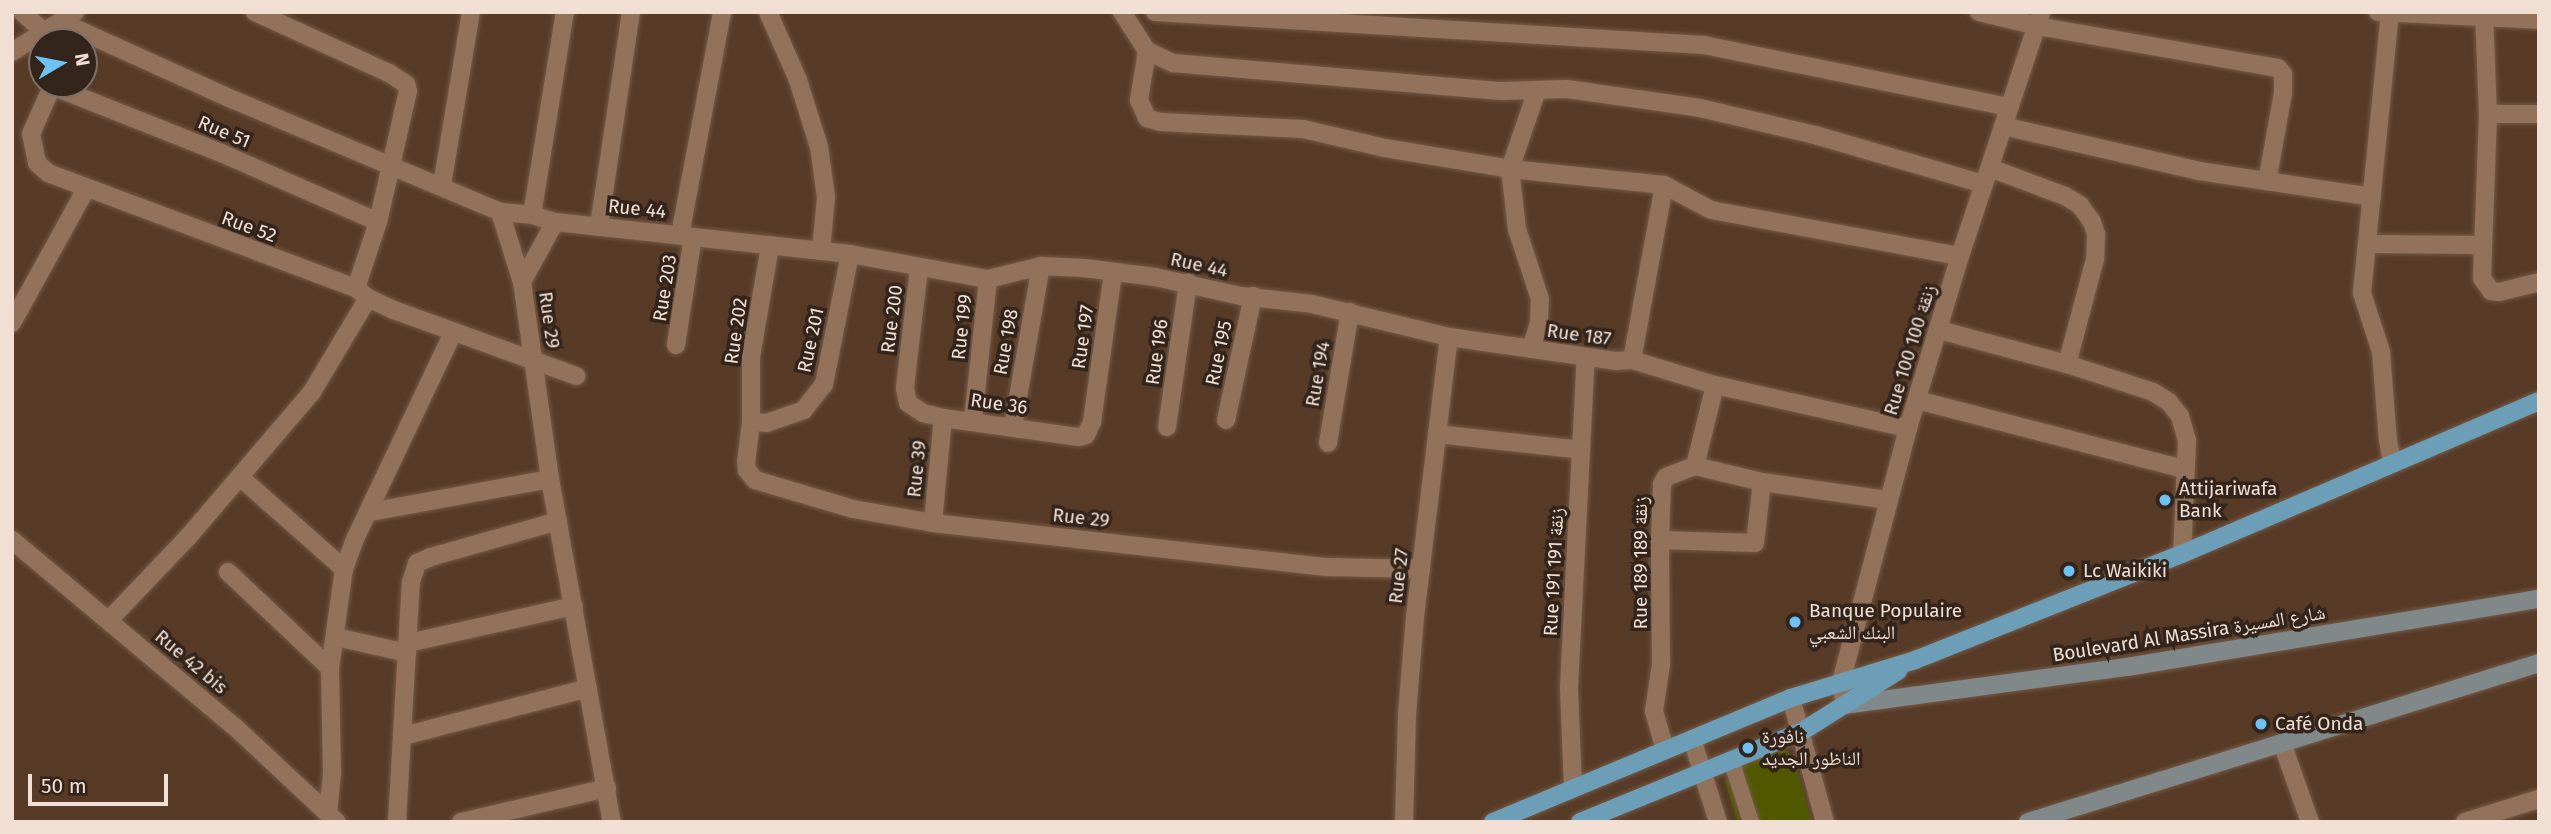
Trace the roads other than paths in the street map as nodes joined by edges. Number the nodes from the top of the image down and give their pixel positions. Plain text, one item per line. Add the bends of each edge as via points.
1 (22, 12) edge
2 (255, 12) edge
3 (471, 12) edge
4 (565, 12) edge
5 (631, 12) edge
6 (722, 12) edge
7 (768, 12) edge
8 (1122, 12) edge
9 (1155, 12) edge
10 (1979, 12) edge
11 (2386, 13) edge
12 (2484, 14) edge
13 (68, 17) edge
14 (2039, 19) edge
15 (2539, 20) edge
16 (39, 28) edge
17 (52, 28) edge
18 (28, 42) edge
19 (98, 45) edge
20 (1147, 51) junction
21 (12, 52) edge
22 (1536, 90) junction
23 (46, 98) edge
24 (84, 98) edge
25 (2009, 107) junction
26 (2488, 114) junction
27 (2539, 114) edge
28 (2003, 126) junction
29 (392, 165) junction
30 (1510, 170) junction
31 (1987, 176) junction
32 (2267, 182) junction
33 (442, 185) junction
34 (1664, 185) junction
35 (86, 189) junction
36 (2372, 197) junction
37 (500, 212) junction
38 (532, 215) junction
39 (379, 222) junction
40 (555, 222) junction
41 (598, 226) junction
42 (687, 236) junction
43 (2367, 244) junction
44 (2481, 245) junction
45 (771, 246) junction
46 (821, 251) junction
47 (850, 254) junction
48 (1960, 256) junction
49 (1041, 266) junction
50 (919, 268) junction
51 (1113, 272) junction
52 (988, 279) junction
53 (522, 282) junction
54 (2539, 282) edge
55 (1188, 284) junction
56 (362, 293) junction
57 (1247, 296) junction
58 (1350, 312) junction
59 (12, 323) edge
60 (1938, 330) junction
61 (453, 333) junction
62 (1449, 337) junction
63 (676, 345) dead end
64 (1531, 349) junction
65 (1586, 357) junction
66 (1632, 360) junction
67 (534, 361) junction
68 (2067, 364) junction
69 (576, 376) dead end
70 (906, 376) joint
71 (1715, 385) junction
72 (1917, 400) junction
73 (2539, 401) edge
74 (1094, 408) joint
75 (943, 418) junction
76 (973, 420) junction
77 (1226, 420) dead end
78 (751, 422) junction
79 (1013, 426) junction
80 (1167, 427) dead end
81 (1908, 428) junction
82 (1437, 434) junction
83 (1328, 443) dead end
84 (1581, 450) junction
85 (2392, 463) junction
86 (1695, 466) junction
87 (2184, 469) junction
88 (240, 477) junction
89 (550, 479) junction
90 (1762, 482) junction
91 (1889, 500) junction
92 (370, 512) junction
93 (558, 521) junction
94 (933, 523) junction
95 (12, 540) edge
96 (1660, 540) junction
97 (2182, 554) junction
98 (344, 569) junction
99 (1421, 569) junction
100 (228, 572) dead end
101 (2539, 599) edge
102 (574, 606) junction
103 (109, 620) junction
104 (335, 637) junction
105 (408, 648) junction
106 (1915, 660) junction
107 (2539, 663) edge
108 (330, 668) junction
109 (1841, 682) junction
110 (588, 688) junction
111 (1791, 698) junction
112 (1845, 705) junction
113 (1801, 732) junction
114 (403, 736) junction
115 (1692, 739) junction
116 (2282, 743) junction
117 (1665, 750) junction
118 (1731, 760) junction
119 (1702, 771) junction
120 (607, 788) junction
121 (1573, 788) junction
122 (2539, 799) edge
123 (333, 818) edge
124 (397, 822) edge
125 (461, 822) edge
126 (612, 822) edge
127 (1404, 822) edge
128 (1493, 822) edge
129 (1580, 822) edge
130 (1718, 822) edge
131 (1751, 822) edge
132 (1825, 822) edge
133 (2028, 822) edge
134 (2310, 822) edge
135 (2465, 822) edge

1 - 16 street
2 - 29 street via 407,84
3 - 33 street
4 - 38 street
5 - 41 street
6 - 42 street, Rue 203
7 - 46 street via 798,80 819,147 826,197
8 - 20 street
9 - 25 street via 1704,45
10 - 14 street
11 - 12 street
11 - 36 street
12 - 15 street
12 - 26 street
13 - 17 street
14 - 25 street, Rue 100 زنقة 100
14 - 32 street via 2278,68 2284,82
18 - 21 street
19 - 29 street, Rue 44
20 - 22 street via 1173,63 1501,91
20 - 30 street via 1139,100 1147,118 1303,129
22 - 30 street
22 - 31 street via 1583,91 1700,108
23 - 35 street, Rue 52 via 31,134 33,153 42,168
24 - 39 street, Rue 51
25 - 28 street, Rue 100 زنقة 100
26 - 27 street
26 - 44 street
28 - 31 street, Rue 100 زنقة 100
28 - 32 street
29 - 33 street, Rue 44
29 - 39 street
30 - 34 street
30 - 64 street via 1517,229 1540,299
31 - 48 street, Rue 100 زنقة 100
31 - 68 street via 2065,196 2080,205 2092,222 2095,260
32 - 36 street
33 - 37 street, Rue 44
34 - 48 street via 1711,210
34 - 66 street
35 - 56 street, Rue 52
35 - 59 street
36 - 43 street
37 - 38 street, Rue 44
37 - 53 street, Rue 29
38 - 40 street, Rue 44
39 - 56 street
40 - 41 street, Rue 44
40 - 53 street, Rue 29
41 - 42 street, Rue 44
42 - 45 street, Rue 44
42 - 63 street, Rue 203
43 - 44 street
43 - 85 street via 2361,293 2381,352
44 - 54 street via 2482,278 2491,291
45 - 46 street, Rue 44
45 - 78 street, Rue 202 via 751,357
46 - 47 street, Rue 44
47 - 50 street, Rue 44
47 - 78 street, Rue 201 via 824,384 804,410 788,419
48 - 60 street, Rue 100 زنقة 100
49 - 51 street, Rue 44
49 - 52 street, Rue 44
49 - 79 street, Rue 198
50 - 52 street, Rue 44
50 - 70 street, Rue 200
51 - 55 street, Rue 44
51 - 74 street, Rue 197
52 - 76 street, Rue 199
53 - 67 street, Rue 29
55 - 57 street, Rue 44
55 - 80 street, Rue 196
56 - 61 street, Rue 52
56 - 88 street via 312,391
57 - 58 street, Rue 187
57 - 77 street, Rue 195
58 - 62 street, Rue 187
58 - 83 street, Rue 194
60 - 68 street
60 - 72 street, Rue 100 زنقة 100
61 - 67 street, Rue 52
61 - 92 street
62 - 64 street, Rue 187
62 - 82 street, Rue 27
64 - 65 street, Rue 187
65 - 66 street, Rue 187
65 - 84 street, Rue 191 زنقة 191
66 - 71 street, Rue 187
67 - 69 street, Rue 29
67 - 89 street
68 - 87 street via 2153,392 2169,402 2185,429
70 - 75 street, Rue 36 via 908,403
71 - 81 street, Rue 187
71 - 86 street
72 - 81 street, Rue 100 زنقة 100
72 - 87 street
73 - 85 main road
74 - 79 street, Rue 36 via 1090,430 1079,437
75 - 76 street, Rue 36
75 - 94 street, Rue 39
76 - 79 street, Rue 36
78 - 94 street, Rue 29 via 747,470 755,480 805,497
81 - 91 street, Rue 100 زنقة 100
82 - 84 street
82 - 99 street, Rue 27
84 - 121 street, Rue 191 زنقة 191 via 1569,687
85 - 97 main road
86 - 90 street
86 - 96 street, Rue 189 زنقة 189 via 1671,473 1662,484
87 - 97 street
88 - 98 street
88 - 103 street
89 - 92 street
89 - 93 street
90 - 91 street
90 - 96 street via 1755,543
91 - 109 street, Rue 100 زنقة 100
92 - 98 street
93 - 102 street
93 - 105 street via 416,564
94 - 99 street, Rue 29 via 1327,567
95 - 103 street, Rue 42 bis
96 - 117 street, Rue 189 زنقة 189 via 1661,664 1654,712
97 - 106 main road
98 - 104 street
99 - 127 street, Rue 27 via 1407,714
100 - 108 street
101 - 112 main road, Boulevard Al Massira شارع المسيرة via 2127,667
102 - 105 street
102 - 110 street
103 - 123 street, Rue 42 bis via 236,727
104 - 105 street
104 - 108 street
105 - 114 street
106 - 109 main road
106 - 112 main road
107 - 116 main road
108 - 123 street
109 - 111 main road
109 - 112 street, Rue 100 زنقة 100
110 - 114 street
110 - 120 street
111 - 113 street
111 - 115 main road
112 - 113 main road
113 - 118 main road
113 - 132 street
114 - 124 street
115 - 117 main road
115 - 119 street
116 - 133 main road
116 - 134 street
117 - 121 main road
118 - 119 main road
118 - 131 street
119 - 129 main road
119 - 130 street
120 - 125 street
120 - 126 street
121 - 128 main road
122 - 135 street

